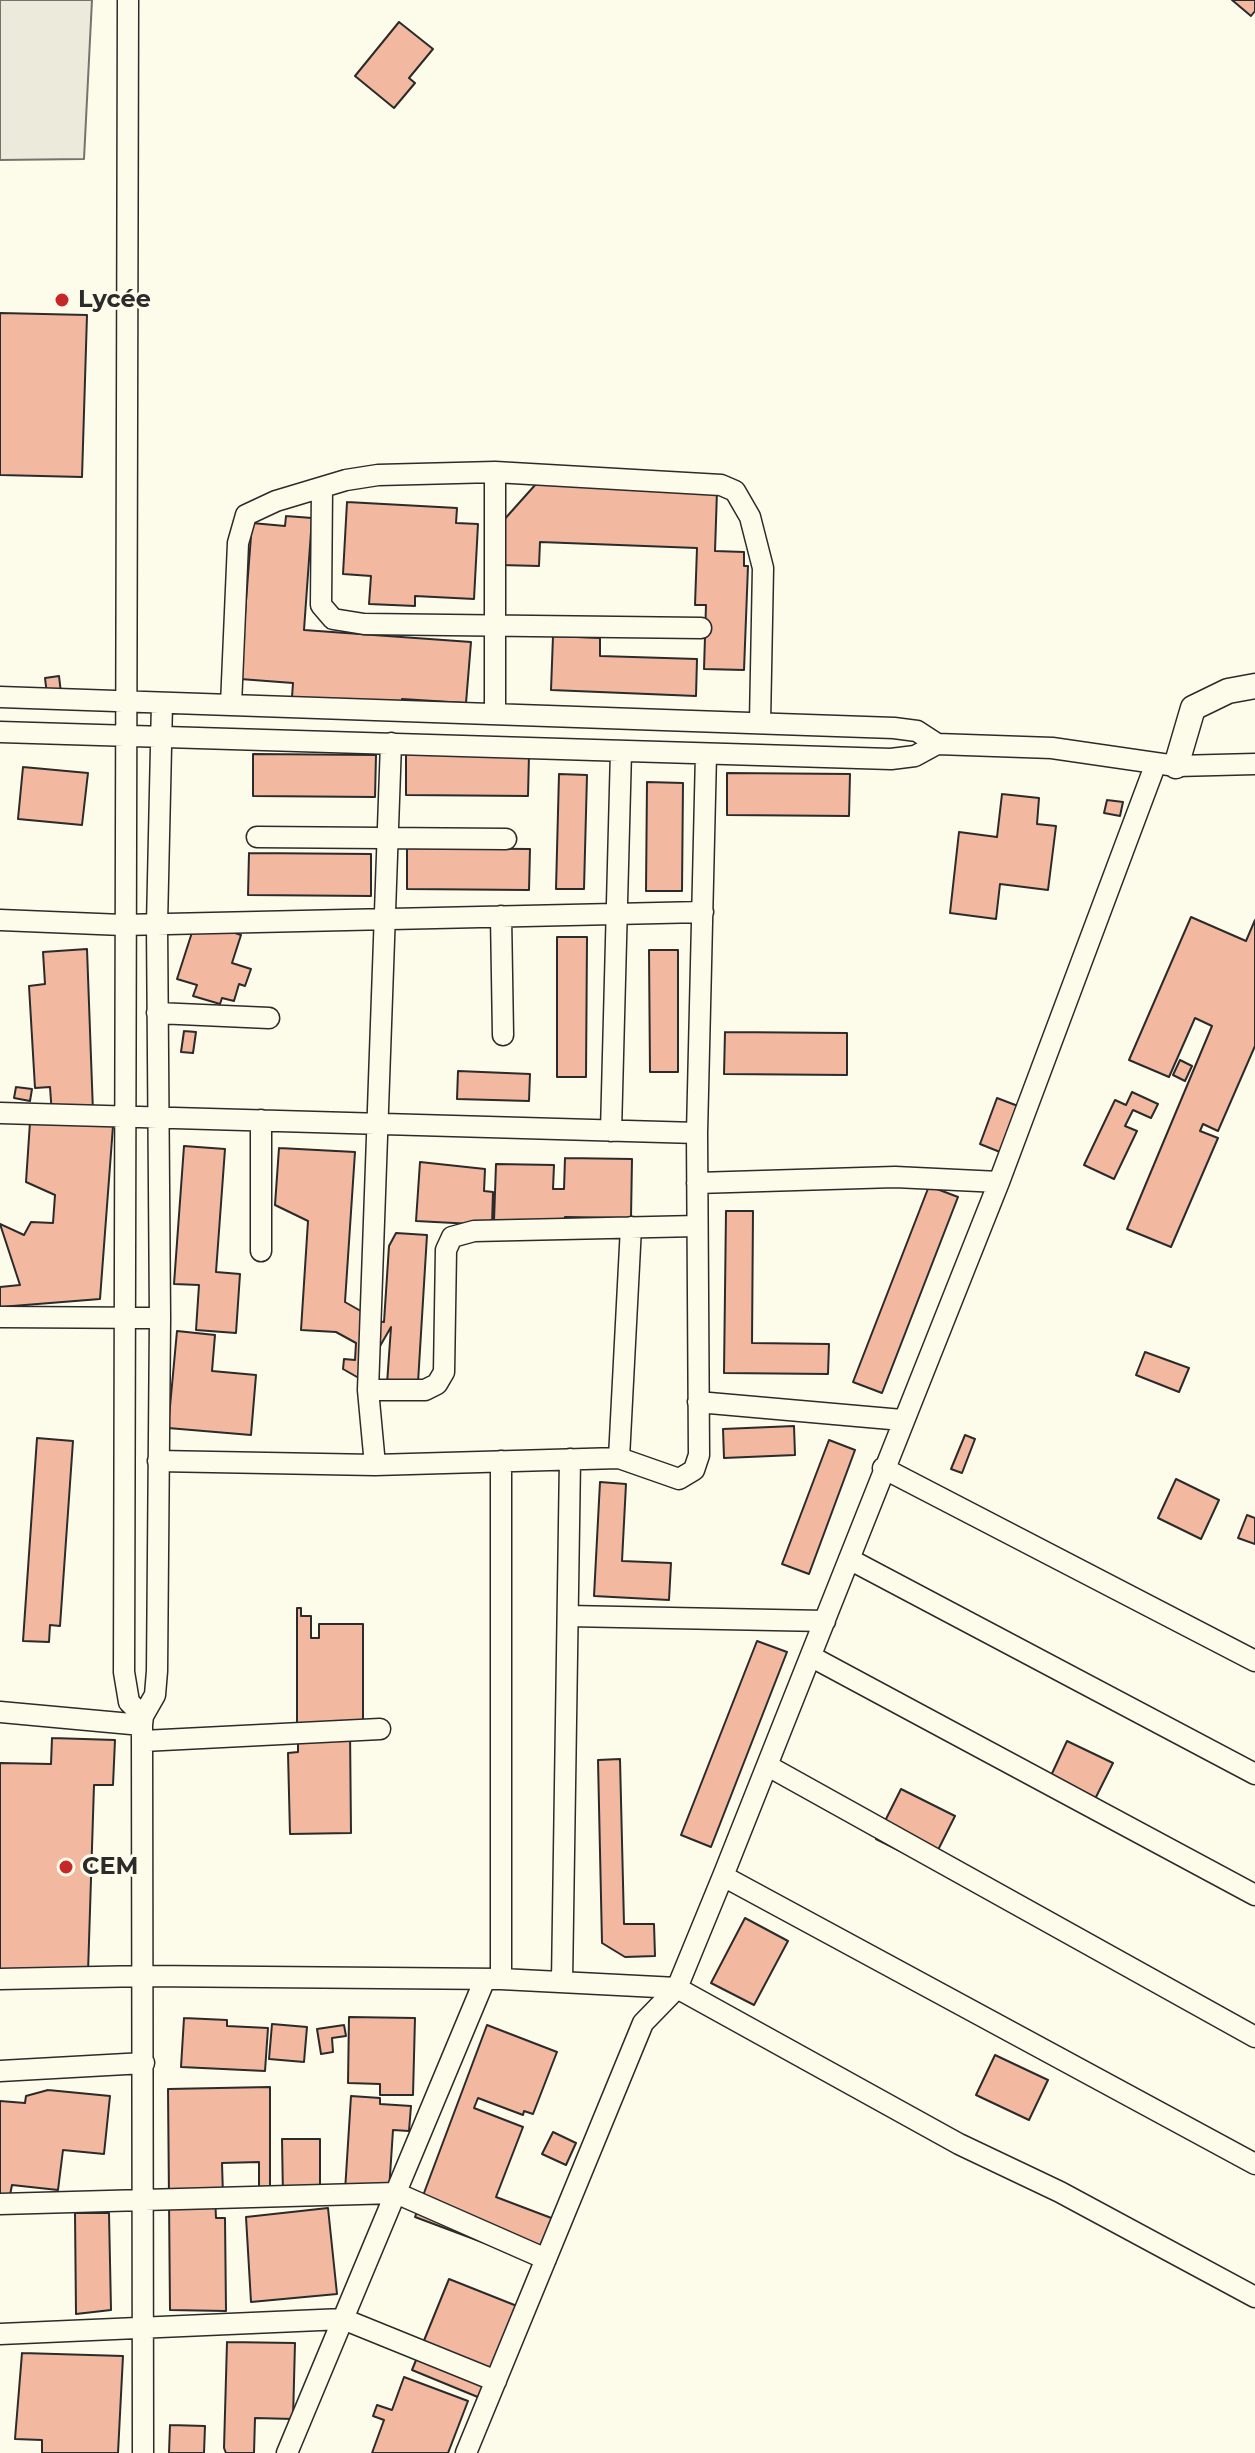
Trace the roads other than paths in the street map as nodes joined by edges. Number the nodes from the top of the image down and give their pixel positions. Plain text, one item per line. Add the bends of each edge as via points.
1 (128, 0) edge
2 (495, 472) junction
3 (322, 488) junction
4 (496, 624) junction
5 (701, 628) dead end
6 (1255, 686) edge
7 (0, 697) edge
8 (127, 701) junction
9 (162, 703) junction
10 (231, 705) junction
11 (495, 714) junction
12 (760, 722) junction
13 (0, 732) edge
14 (126, 735) junction
15 (163, 736) junction
16 (391, 743) junction
17 (937, 744) junction
18 (621, 751) junction
19 (706, 754) junction
20 (1166, 764) junction
21 (1255, 764) edge
22 (257, 837) dead end
23 (389, 839) junction
24 (506, 839) dead end
25 (703, 912) junction
26 (619, 913) junction
27 (501, 916) junction
28 (388, 918) junction
29 (0, 920) edge
30 (157, 924) junction
31 (123, 925) junction
32 (157, 1013) junction
33 (269, 1018) dead end
34 (503, 1035) dead end
35 (0, 1113) edge
36 (125, 1116) junction
37 (158, 1117) junction
38 (261, 1120) junction
39 (378, 1124) junction
40 (611, 1131) junction
41 (697, 1133) junction
42 (999, 1182) junction
43 (697, 1183) junction
44 (697, 1226) junction
45 (631, 1227) junction
46 (261, 1251) dead end
47 (0, 1317) edge
48 (123, 1318) junction
49 (160, 1318) junction
50 (368, 1390) junction
51 (698, 1402) junction
52 (902, 1420) junction
53 (619, 1458) junction
54 (570, 1459) junction
55 (158, 1461) junction
56 (501, 1461) junction
57 (375, 1465) junction
58 (883, 1468) junction
59 (849, 1559) junction
60 (568, 1616) junction
61 (825, 1621) junction
62 (812, 1657) junction
63 (1255, 1661) edge
64 (0, 1712) edge
65 (143, 1727) junction
66 (380, 1729) dead end
67 (768, 1766) junction
68 (1255, 1774) edge
69 (723, 1876) junction
70 (1255, 1895) edge
71 (145, 1976) junction
72 (0, 1979) edge
73 (493, 1979) junction
74 (562, 1982) junction
75 (677, 1988) junction
76 (1255, 2037) edge
77 (144, 2063) junction
78 (0, 2071) edge
79 (1255, 2164) edge
80 (396, 2193) junction
81 (144, 2200) junction
82 (0, 2204) edge
83 (546, 2259) junction
84 (1255, 2297) edge
85 (343, 2319) junction
86 (144, 2327) junction
87 (0, 2334) edge
88 (496, 2381) junction
89 (143, 2453) edge
90 (287, 2453) edge
91 (466, 2453) edge

1 - 8 street
2 - 3 street via 378,475
2 - 4 street
2 - 12 street via 721,485 735,491 750,517 763,568
3 - 4 street via 321,605 333,619 364,624
3 - 10 street via 246,515 238,543
4 - 5 street
4 - 11 street
6 - 20 street via 1228,691 1193,708
7 - 8 street
8 - 9 street
8 - 14 street
9 - 10 street
9 - 15 street
10 - 11 street
11 - 12 street
12 - 17 street via 906,729
13 - 14 street
14 - 15 street
14 - 31 street
15 - 16 street
15 - 30 street
16 - 18 street
16 - 23 street
17 - 19 street via 915,756 891,759
17 - 20 street via 1052,748
18 - 19 street
18 - 26 street
19 - 25 street
20 - 21 street
20 - 42 street
22 - 23 street
23 - 24 street
23 - 28 street
25 - 26 street
25 - 41 street
26 - 27 street
26 - 40 street
27 - 28 street
27 - 34 street
28 - 30 street
28 - 39 street
29 - 31 street
30 - 31 street
30 - 32 street
31 - 36 street
32 - 33 street
32 - 37 street
35 - 36 street
36 - 37 street
36 - 48 street
37 - 38 street
37 - 49 street
38 - 39 street
38 - 46 street
39 - 40 street
39 - 50 street
40 - 41 street
41 - 43 street
42 - 43 street via 895,1177
42 - 52 street
43 - 44 street
44 - 45 street
44 - 51 street
45 - 50 street via 474,1231 452,1237 446,1250 444,1372 425,1390
45 - 53 street
47 - 48 street
48 - 49 street
48 - 65 street via 124,1672 129,1702
49 - 55 street
50 - 57 street
51 - 52 street
51 - 53 street via 699,1455 694,1470 679,1479
52 - 58 street
53 - 54 street
54 - 56 street
54 - 60 street
55 - 57 street
55 - 65 street via 157,1683
56 - 57 street
56 - 73 street
58 - 59 street
58 - 63 street
59 - 61 street
59 - 68 street
60 - 61 street
60 - 74 street
61 - 62 street
62 - 67 street
62 - 70 street
64 - 65 street
65 - 66 street
65 - 71 street
67 - 69 street
67 - 76 street
69 - 75 street
69 - 79 street
71 - 72 street
71 - 73 street
71 - 77 street
73 - 74 street
73 - 80 street
74 - 75 street
75 - 83 street via 643,2023
75 - 84 street via 959,2144
77 - 78 street
77 - 81 street
80 - 81 street
80 - 83 street
80 - 85 street
81 - 82 street
81 - 86 street
83 - 88 street
85 - 86 street
85 - 88 street
85 - 90 street
86 - 87 street
86 - 89 street
88 - 91 street

